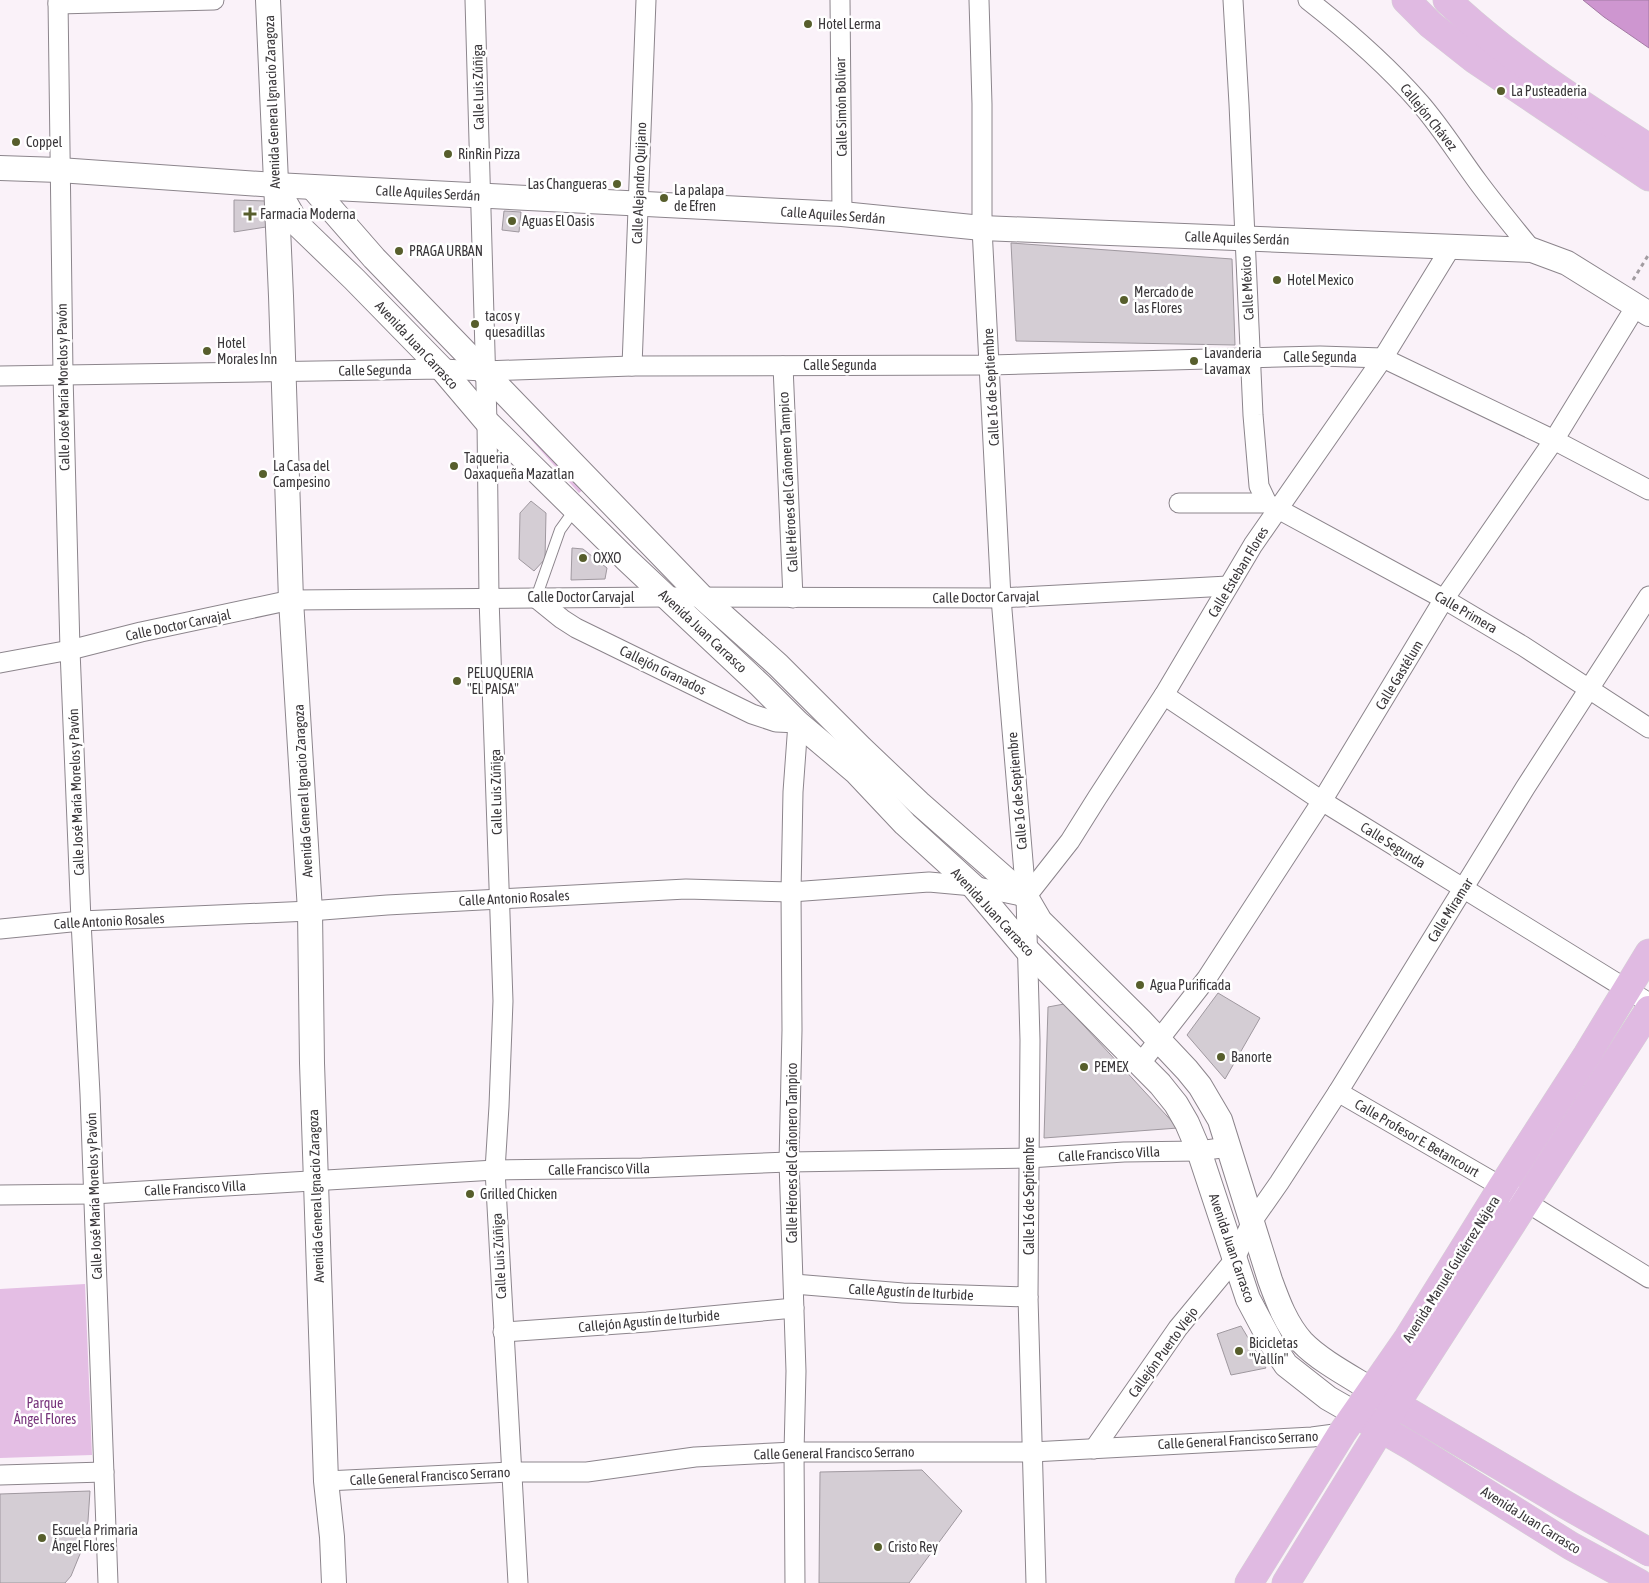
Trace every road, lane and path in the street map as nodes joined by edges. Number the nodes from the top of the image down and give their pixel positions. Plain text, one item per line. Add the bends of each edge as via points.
1 (214, 0) edge
2 (268, 0) edge
3 (475, 0) edge
4 (646, 0) edge
5 (840, 0) edge
6 (979, 0) edge
7 (1233, 0) edge
8 (1308, 0) edge
9 (1406, 0) edge
10 (1447, 0) edge
11 (58, 2) edge
12 (1649, 148) edge
13 (0, 168) edge
14 (59, 170) junction
15 (1649, 177) edge
16 (275, 185) junction
17 (312, 187) junction
18 (480, 196) junction
19 (638, 204) junction
20 (842, 214) junction
21 (982, 228) junction
22 (1245, 238) junction
23 (1451, 247) junction
24 (1532, 250) junction
25 (1649, 254) edge
26 (374, 258) junction
27 (354, 279) junction
28 (1636, 306) edge
29 (1250, 358) junction
30 (1383, 358) junction
31 (990, 364) junction
32 (632, 366) junction
33 (783, 366) junction
34 (442, 369) junction
35 (283, 371) junction
36 (484, 371) junction
37 (63, 374) junction
38 (0, 376) edge
39 (487, 422) junction
40 (1554, 440) junction
41 (597, 488) junction
42 (1649, 490) edge
43 (1178, 503) dead end
44 (1272, 505) junction
45 (575, 509) junction
46 (1228, 586) junction
47 (1649, 596) edge
48 (667, 597) junction
49 (489, 598) junction
50 (536, 598) junction
51 (703, 598) junction
52 (793, 598) junction
53 (1001, 598) junction
54 (1444, 599) junction
55 (291, 600) junction
56 (70, 650) junction
57 (0, 663) edge
58 (1588, 689) junction
59 (1164, 695) junction
60 (816, 704) junction
61 (798, 723) junction
62 (1649, 728) edge
63 (1322, 801) junction
64 (973, 886) junction
65 (1464, 889) junction
66 (791, 892) junction
67 (1026, 897) junction
68 (499, 898) junction
69 (310, 911) junction
70 (81, 921) junction
71 (0, 929) edge
72 (1027, 950) junction
73 (1649, 953) edge
74 (1626, 989) junction
75 (1649, 1003) edge
76 (1649, 1010) edge
77 (1159, 1041) junction
78 (1140, 1064) junction
79 (1338, 1092) junction
80 (1228, 1147) junction
81 (1199, 1151) junction
82 (1028, 1158) junction
83 (789, 1162) junction
84 (495, 1170) junction
85 (316, 1182) junction
86 (1502, 1187) junction
87 (0, 1194) edge
88 (94, 1194) junction
89 (1527, 1202) junction
90 (1251, 1223) junction
91 (1235, 1259) junction
92 (1649, 1278) edge
93 (794, 1284) junction
94 (1028, 1297) junction
95 (794, 1308) junction
96 (504, 1332) junction
97 (1372, 1390) junction
98 (1396, 1404) junction
99 (1349, 1424) junction
100 (1381, 1429) junction
101 (1094, 1448) junction
102 (794, 1452) junction
103 (1032, 1452) junction
104 (104, 1472) junction
105 (511, 1472) junction
106 (0, 1474) edge
107 (326, 1481) junction
108 (1649, 1552) edge
109 (108, 1583) edge
110 (334, 1583) edge
111 (518, 1583) edge
112 (795, 1583) edge
113 (1036, 1583) edge
114 (1249, 1583) edge
115 (1286, 1583) edge
116 (1638, 1583) edge

1 - 11 street
2 - 16 street, Avenida General Ignacio Zaragoza
3 - 18 street, Calle Luis Zúñiga
4 - 19 street, Calle Alejandro Quijano
5 - 20 street, Calle Simón Bolívar
6 - 21 street, Calle 16 de Septiembre
7 - 22 street, Calle México
8 - 24 street, Callejón Chávez via 1350,32 1420,103
9 - 15 main road via 1474,59
10 - 12 main road via 1521,61
11 - 14 street, Calle José María Morelos y Pavón
13 - 14 street, Calle Aquiles Serdán
14 - 16 street, Calle Aquiles Serdán
14 - 37 street, Calle José María Morelos y Pavón
16 - 17 street, Calle Aquiles Serdán
16 - 27 street, Avenida Juan Carrasco via 298,225
16 - 35 street, Avenida General Ignacio Zaragoza
17 - 18 street, Calle Aquiles Serdán
17 - 26 street, Avenida Juan Carrasco
18 - 19 street, Calle Aquiles Serdán
18 - 36 street, Calle Luis Zúñiga
19 - 20 street, Calle Aquiles Serdán
19 - 32 street, Calle Alejandro Quijano
20 - 21 street, Calle Aquiles Serdán
21 - 22 street, Calle Aquiles Serdán
21 - 31 street, Calle 16 de Septiembre
22 - 23 street, Calle Aquiles Serdán
22 - 29 street, Calle México
23 - 24 street, Calle Aquiles Serdán
23 - 30 street, Calle Esteban Flores
24 - 28 street, Calle Aquiles Serdán via 1567,263
25 - 28 path
26 - 27 street
26 - 36 street, Avenida Juan Carrasco
27 - 34 street, Avenida Juan Carrasco
28 - 40 street, Calle Gastélum
29 - 30 street, Calle Segunda
29 - 31 street, Calle Segunda
29 - 44 street, Calle México via 1259,486
30 - 40 street, Calle Segunda
30 - 44 street, Calle Esteban Flores
31 - 33 street, Calle Segunda
31 - 53 street, Calle 16 de Septiembre
32 - 33 street, Calle Segunda
32 - 36 street, Calle Segunda
33 - 52 street, Calle Héroes del Cañonero Tampico
34 - 35 street, Calle Segunda
34 - 36 street, Calle Segunda
34 - 39 street, Avenida Juan Carrasco
35 - 37 street, Calle Segunda
35 - 55 street, Avenida General Ignacio Zaragoza
36 - 39 street, Calle Luis Zúñiga
36 - 41 street, Avenida Juan Carrasco
37 - 38 street, Calle Segunda
37 - 56 street, Calle José María Morelos y Pavón
39 - 45 street, Avenida Juan Carrasco
39 - 49 street, Calle Luis Zúñiga
40 - 42 street, Calle Segunda
40 - 54 street, Calle Gastélum
41 - 45 street
41 - 51 street, Avenida Juan Carrasco
43 - 44 street
44 - 46 street, Calle Esteban Flores
44 - 54 street, Calle Primera
45 - 48 street, Avenida Juan Carrasco
45 - 50 lane via 560,530
46 - 53 street, Calle Doctor Carvajal
46 - 59 street, Calle Esteban Flores
47 - 58 street, Calle Miramar
48 - 50 street, Calle Doctor Carvajal
48 - 51 street, Calle Doctor Carvajal
48 - 61 street, Avenida Juan Carrasco
49 - 50 street, Calle Doctor Carvajal
49 - 55 street, Calle Doctor Carvajal
49 - 68 street, Calle Luis Zúñiga
50 - 61 street, Callejón Granados via 576,628 743,709 776,722
51 - 52 street, Calle Doctor Carvajal
51 - 60 street, Avenida Juan Carrasco
52 - 53 street, Calle Doctor Carvajal
53 - 67 street, Calle 16 de Septiembre
54 - 58 street, Calle Primera
54 - 63 street, Calle Gastélum
55 - 56 street, Calle Doctor Carvajal
55 - 69 street, Avenida General Ignacio Zaragoza
56 - 57 street, Calle Doctor Carvajal
56 - 70 street, Calle José María Morelos y Pavón
58 - 62 street, Calle Primera
58 - 65 street, Calle Miramar
59 - 63 street, Calle Segunda
59 - 67 street, Calle Esteban Flores via 1070,841
60 - 61 street
60 - 67 street, Avenida Juan Carrasco
61 - 64 street, Avenida Juan Carrasco via 856,772 905,824
61 - 66 street, Calle Héroes del Cañonero Tampico
63 - 65 street, Calle Segunda
63 - 77 street, Calle Gastélum via 1207,978
64 - 66 street, Calle Antonio Rosales via 929,882
64 - 67 street, Calle Antonio Rosales
64 - 72 street, Avenida Juan Carrasco
65 - 74 street, Calle Segunda
65 - 79 street, Calle Miramar
66 - 68 street, Calle Antonio Rosales via 686,889
66 - 83 street, Calle Héroes del Cañonero Tampico
67 - 72 street, Calle 16 de Septiembre
67 - 77 street, Avenida Juan Carrasco via 1040,921
68 - 69 street, Calle Antonio Rosales
68 - 84 street, Calle Luis Zúñiga via 503,1001
69 - 70 street, Calle Antonio Rosales
69 - 85 street, Avenida General Ignacio Zaragoza
70 - 71 street, Calle Antonio Rosales
70 - 88 street, Calle José María Morelos y Pavón
72 - 78 street, Avenida Juan Carrasco
72 - 82 street, Calle 16 de Septiembre via 1030,1040
73 - 74 main road, Avenida Manuel Gutiérrez Nájera
74 - 75 street, Calle Segunda
74 - 86 main road, Avenida Manuel Gutiérrez Nájera
76 - 89 main road, Avenida Manuel Gutiérrez Nájera
77 - 78 street, Calle Gastélum
77 - 80 street, Avenida Juan Carrasco via 1200,1086 1220,1120
78 - 81 street, Avenida Juan Carrasco via 1176,1104
79 - 86 street, Calle Profesor E. Betancourt
79 - 90 street, Calle Miramar
80 - 81 street, Calle Francisco Villa
80 - 90 street, Avenida Juan Carrasco
81 - 82 street, Calle Francisco Villa
81 - 91 street, Avenida Juan Carrasco
82 - 83 street, Calle Francisco Villa
82 - 94 street, Calle 16 de Septiembre
83 - 84 street, Calle Francisco Villa
83 - 93 street, Calle Héroes del Cañonero Tampico
84 - 85 street, Calle Francisco Villa
84 - 96 street, Calle Luis Zúñiga
85 - 88 street, Calle Francisco Villa
85 - 107 street, Avenida General Ignacio Zaragoza
86 - 89 street, Calle Profesor E. Betancourt
86 - 97 main road, Avenida Manuel Gutiérrez Nájera
87 - 88 street, Calle Francisco Villa
88 - 104 street, Calle José María Morelos y Pavón
89 - 92 street, Calle Profesor E. Betancourt
89 - 98 main road, Avenida Manuel Gutiérrez Nájera
90 - 91 street, Callejón Puerto Viejo
90 - 97 street, Avenida Juan Carrasco via 1273,1288 1291,1327 1303,1343 1321,1357
91 - 99 street, Avenida Juan Carrasco via 1248,1299 1286,1364 1328,1398
91 - 101 street, Callejón Puerto Viejo via 1178,1328
93 - 94 street, Calle Agustín de Iturbide via 903,1293
93 - 95 street, Calle Héroes del Cañonero Tampico
94 - 103 street, Calle 16 de Septiembre
95 - 96 street, Callejón Agustín de Iturbide
95 - 102 street, Calle Héroes del Cañonero Tampico
96 - 105 street, Calle Luis Zúñiga
97 - 98 main road, Avenida Juan Carrasco
97 - 99 main road, Avenida Manuel Gutiérrez Nájera
98 - 100 main road, Avenida Manuel Gutiérrez Nájera
98 - 108 main road, Avenida Juan Carrasco
99 - 100 main road, Avenida Juan Carrasco
99 - 101 street, Calle General Francisco Serrano via 1312,1437
99 - 114 main road, Avenida Manuel Gutiérrez Nájera
100 - 115 main road, Avenida Manuel Gutiérrez Nájera
100 - 116 main road, Avenida Juan Carrasco via 1571,1546
101 - 103 street, Calle General Francisco Serrano
102 - 103 street, Calle General Francisco Serrano
102 - 105 street, Calle General Francisco Serrano via 694,1457 587,1472
102 - 112 street, Calle Héroes del Cañonero Tampico
103 - 113 street, Calle 16 de Septiembre
104 - 106 street
104 - 109 street, Calle José María Morelos y Pavón
105 - 107 street, Calle General Francisco Serrano
105 - 111 street, Calle Luis Zúñiga
107 - 110 street, Avenida General Ignacio Zaragoza

